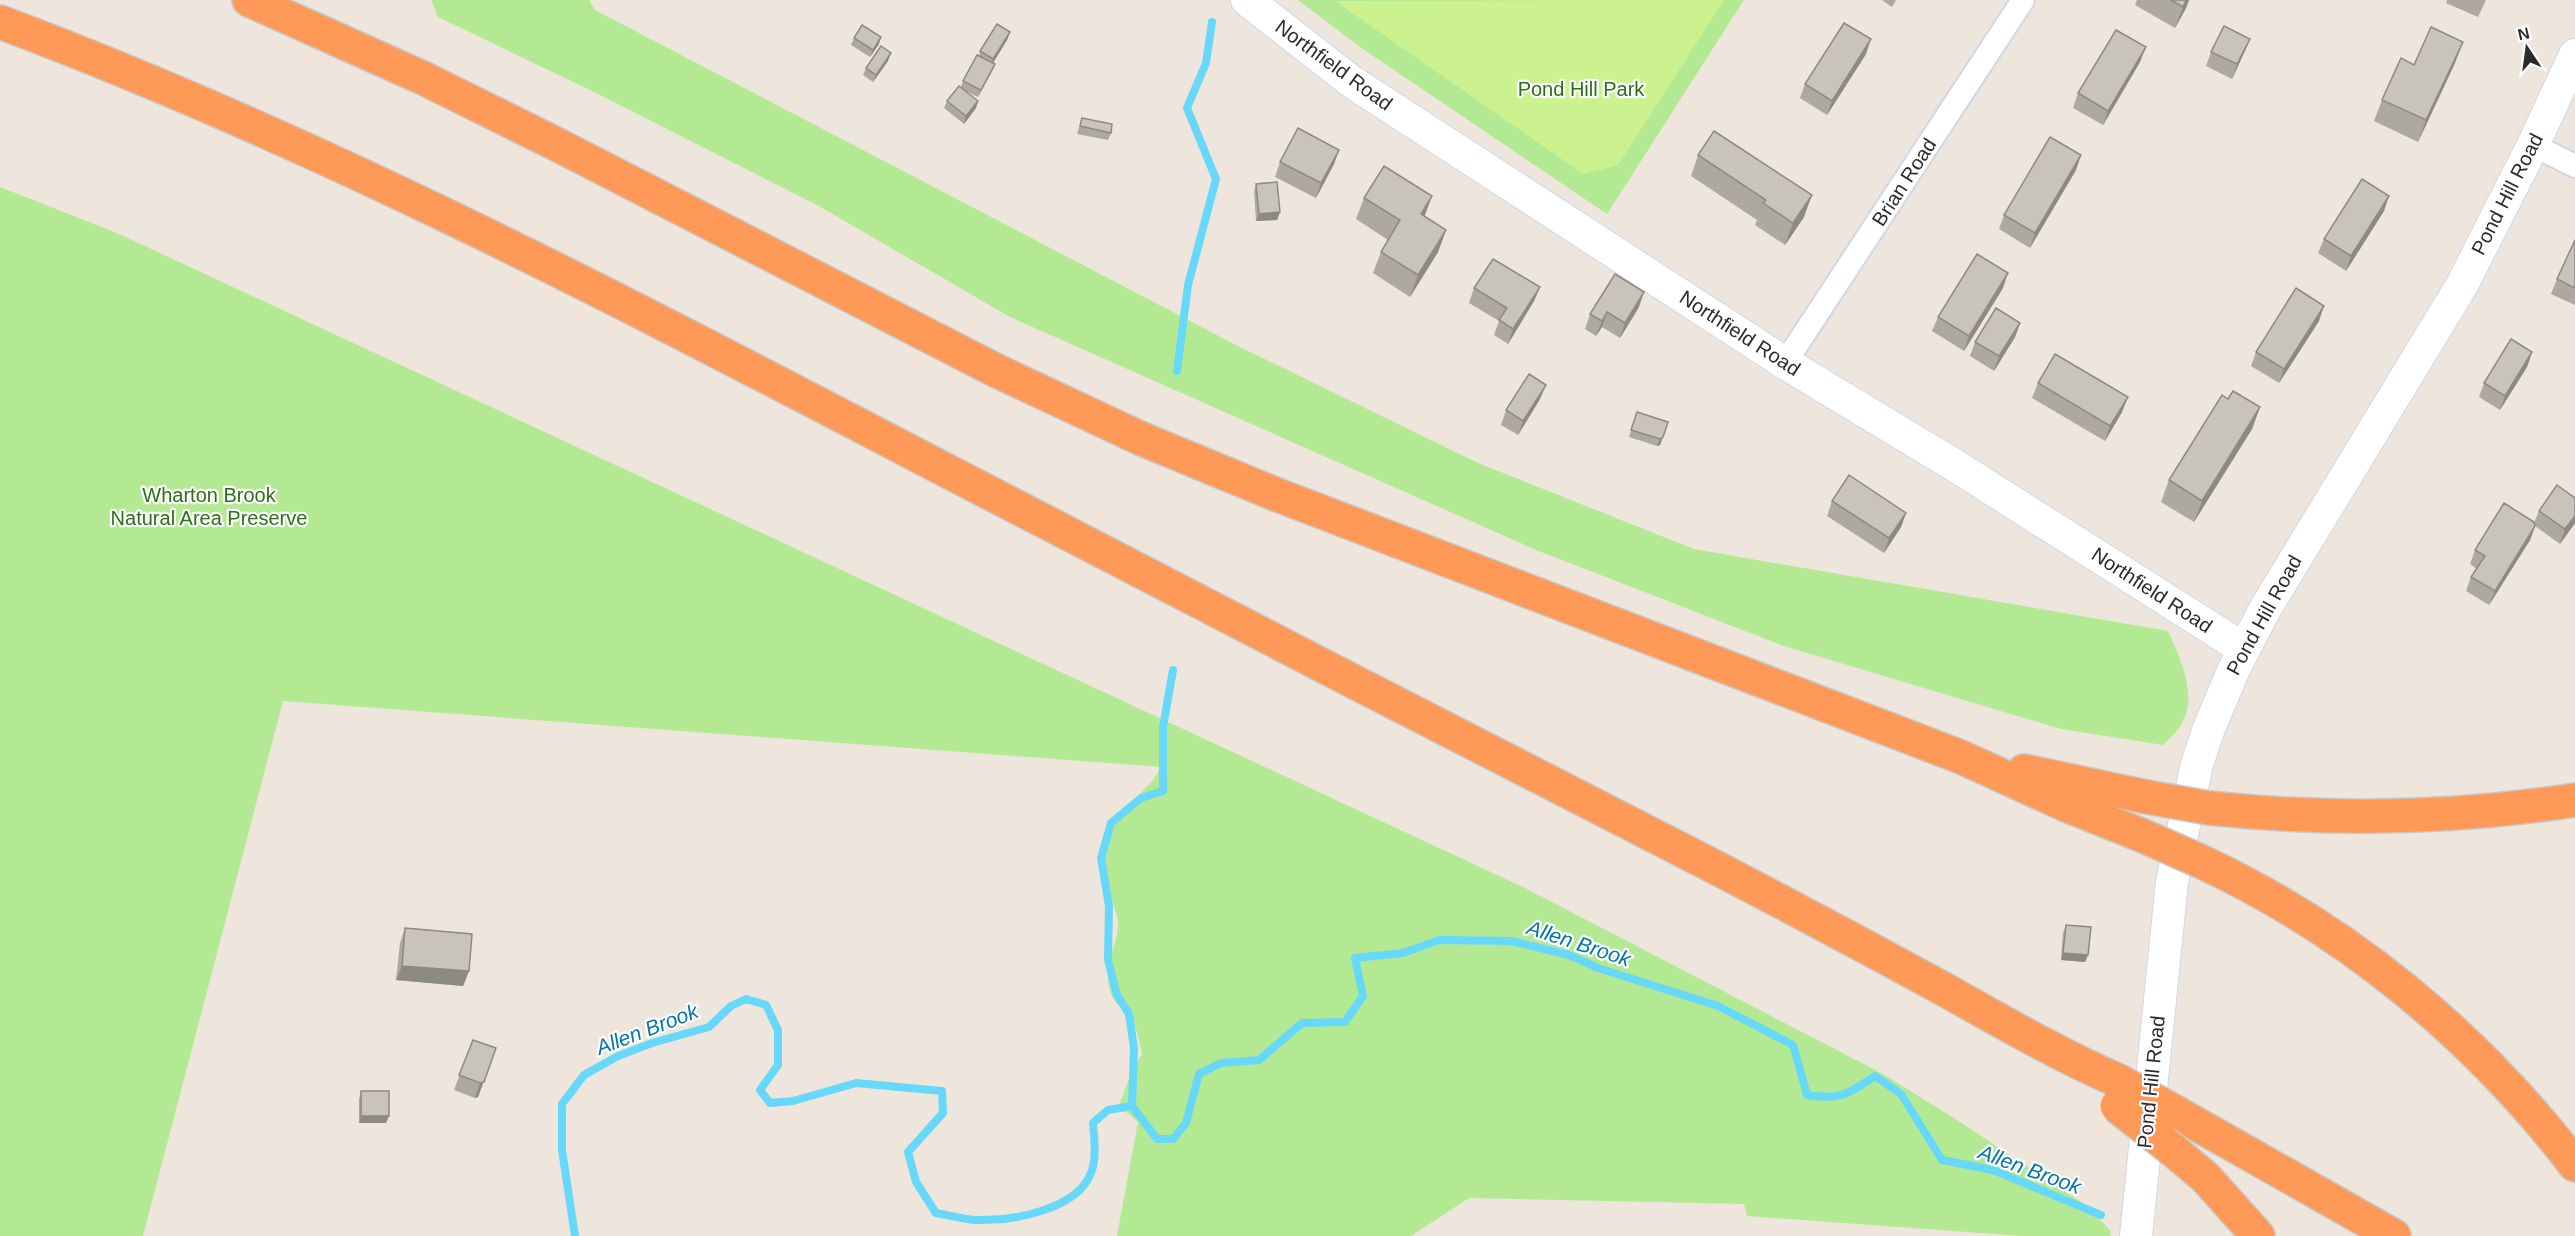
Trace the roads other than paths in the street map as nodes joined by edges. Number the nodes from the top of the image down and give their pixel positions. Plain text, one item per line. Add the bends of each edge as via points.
1 (249, 0) edge
2 (1247, 0) edge
3 (2023, 0) edge
4 (0, 21) edge
5 (2575, 55) edge
6 (2533, 145) junction
7 (2575, 166) edge
8 (1785, 363) junction
9 (2244, 649) junction
10 (1960, 757) junction
11 (2575, 800) edge
12 (2118, 1093) junction
13 (2575, 1165) edge
14 (2136, 1236) edge
15 (2258, 1236) edge
16 (2394, 1236) edge

1 - 10 highway via 444,88 997,371 1142,439
2 - 8 main road, Northfield Road via 1352,82
3 - 8 street, Brian Road
4 - 12 highway via 234,116 463,224 776,382 1895,962 2066,1058
5 - 6 main road, Pond Hill Road
6 - 7 street
6 - 9 main road, Pond Hill Road via 2462,285
8 - 9 main road, Northfield Road
9 - 14 main road, Pond Hill Road via 2224,690 2197,764 2172,882
10 - 11 highway, bridge via 2209,808 2291,815 2394,818 2465,814
10 - 13 highway, bridge via 2235,877 2305,917 2408,992 2487,1064
12 - 15 highway, bridge via 2206,1178
12 - 16 highway, bridge via 2177,1113

